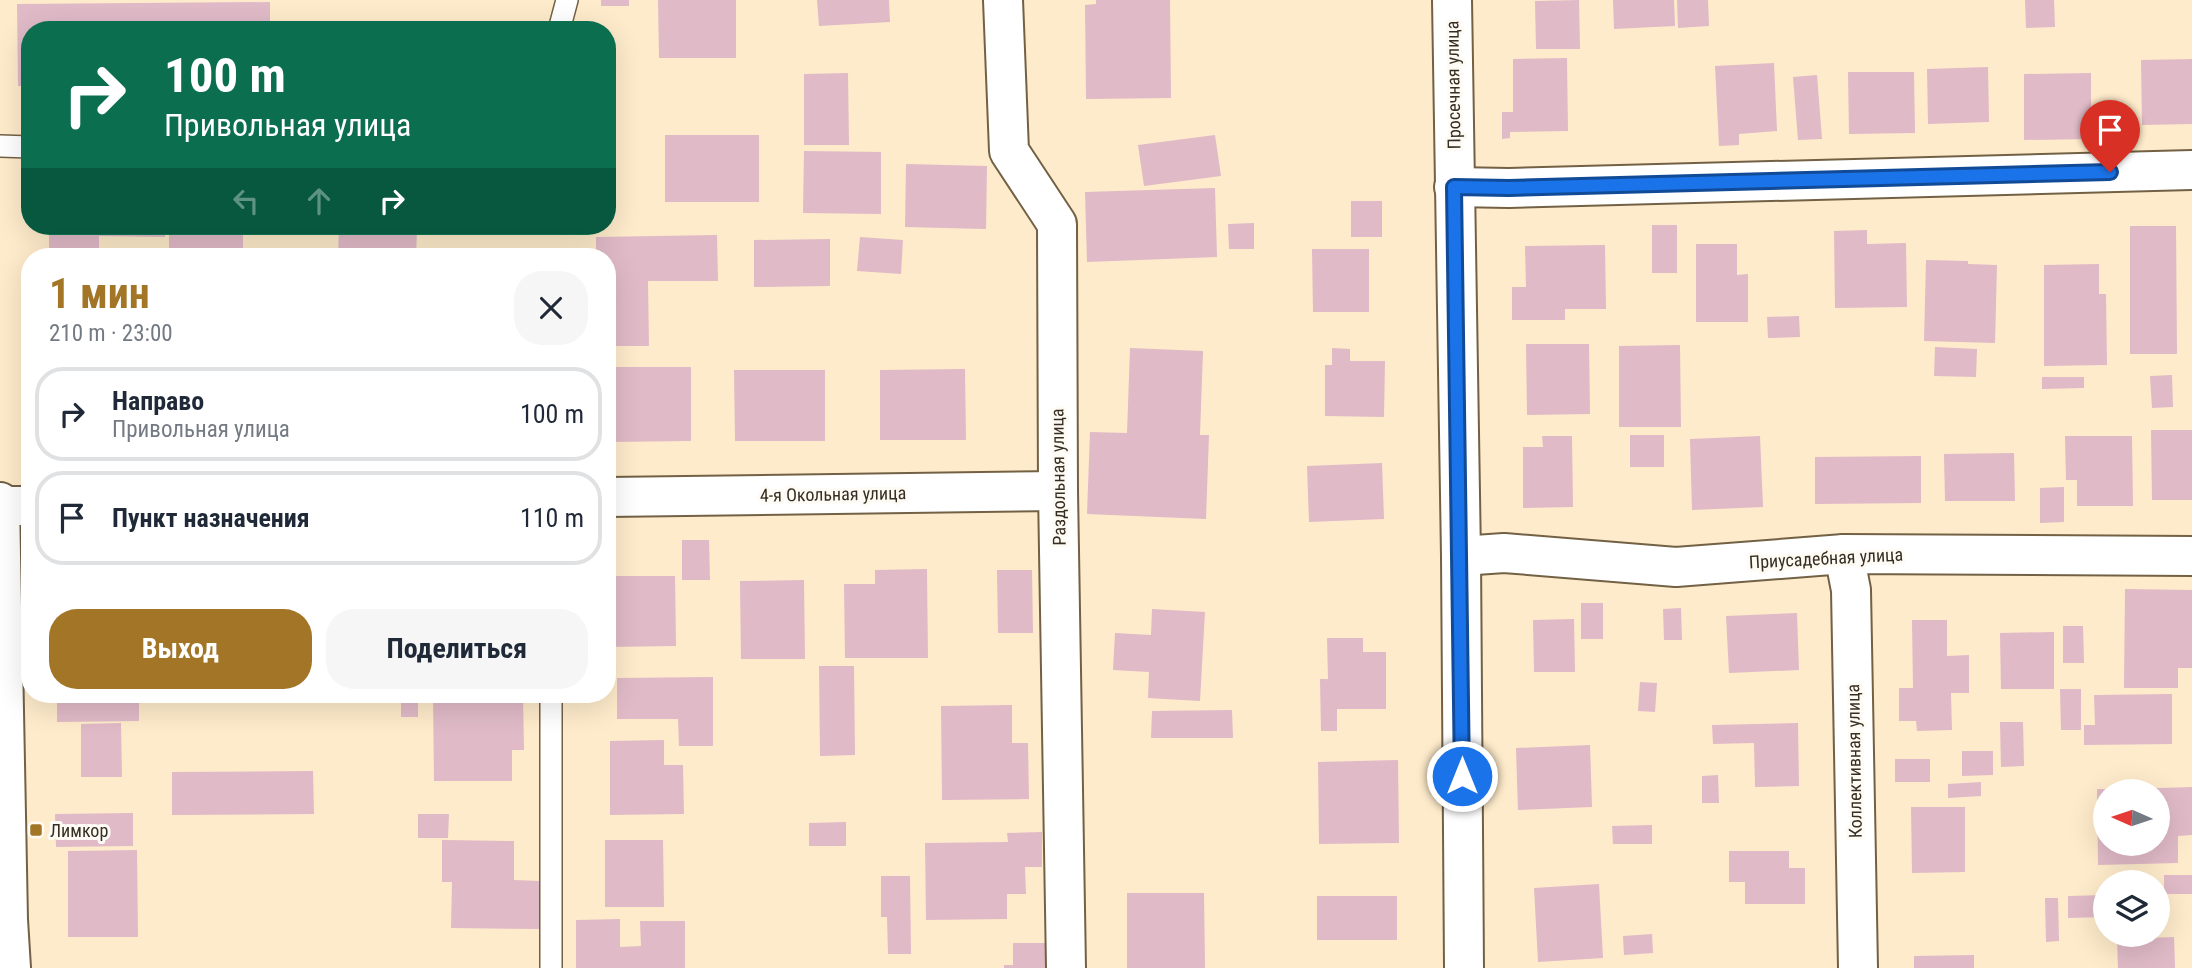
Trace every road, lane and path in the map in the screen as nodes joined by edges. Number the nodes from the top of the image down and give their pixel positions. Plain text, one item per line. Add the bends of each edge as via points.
1 (567, 0) edge
2 (1003, 0) edge
3 (1452, 0) edge
4 (561, 21) edge
5 (0, 146) edge
6 (21, 147) edge
7 (2192, 170) edge
8 (1454, 187) junction
9 (1058, 491) junction
10 (616, 497) edge
11 (0, 504) edge
12 (21, 505) edge
13 (1844, 554) junction
14 (2192, 555) edge
15 (1461, 556) junction
16 (551, 703) edge
17 (11, 968) edge
18 (551, 968) edge
19 (1066, 968) edge
20 (1464, 968) edge
21 (1858, 968) edge

1 - 4 lane
2 - 9 street, Раздольная улица via 1009,151 1057,224
3 - 8 street, Просечная улица
5 - 6 lane
7 - 8 street
8 - 15 street, Просечная улица
9 - 10 street, 4-я Окольная улица
9 - 19 street, Раздольная улица
11 - 12 street
11 - 17 street
13 - 14 street, Приусадебная улица
13 - 15 street, Приусадебная улица via 1676,568 1504,553
13 - 21 street, Коллективная улица via 1850,590
15 - 20 street, Просечная улица
16 - 18 lane

